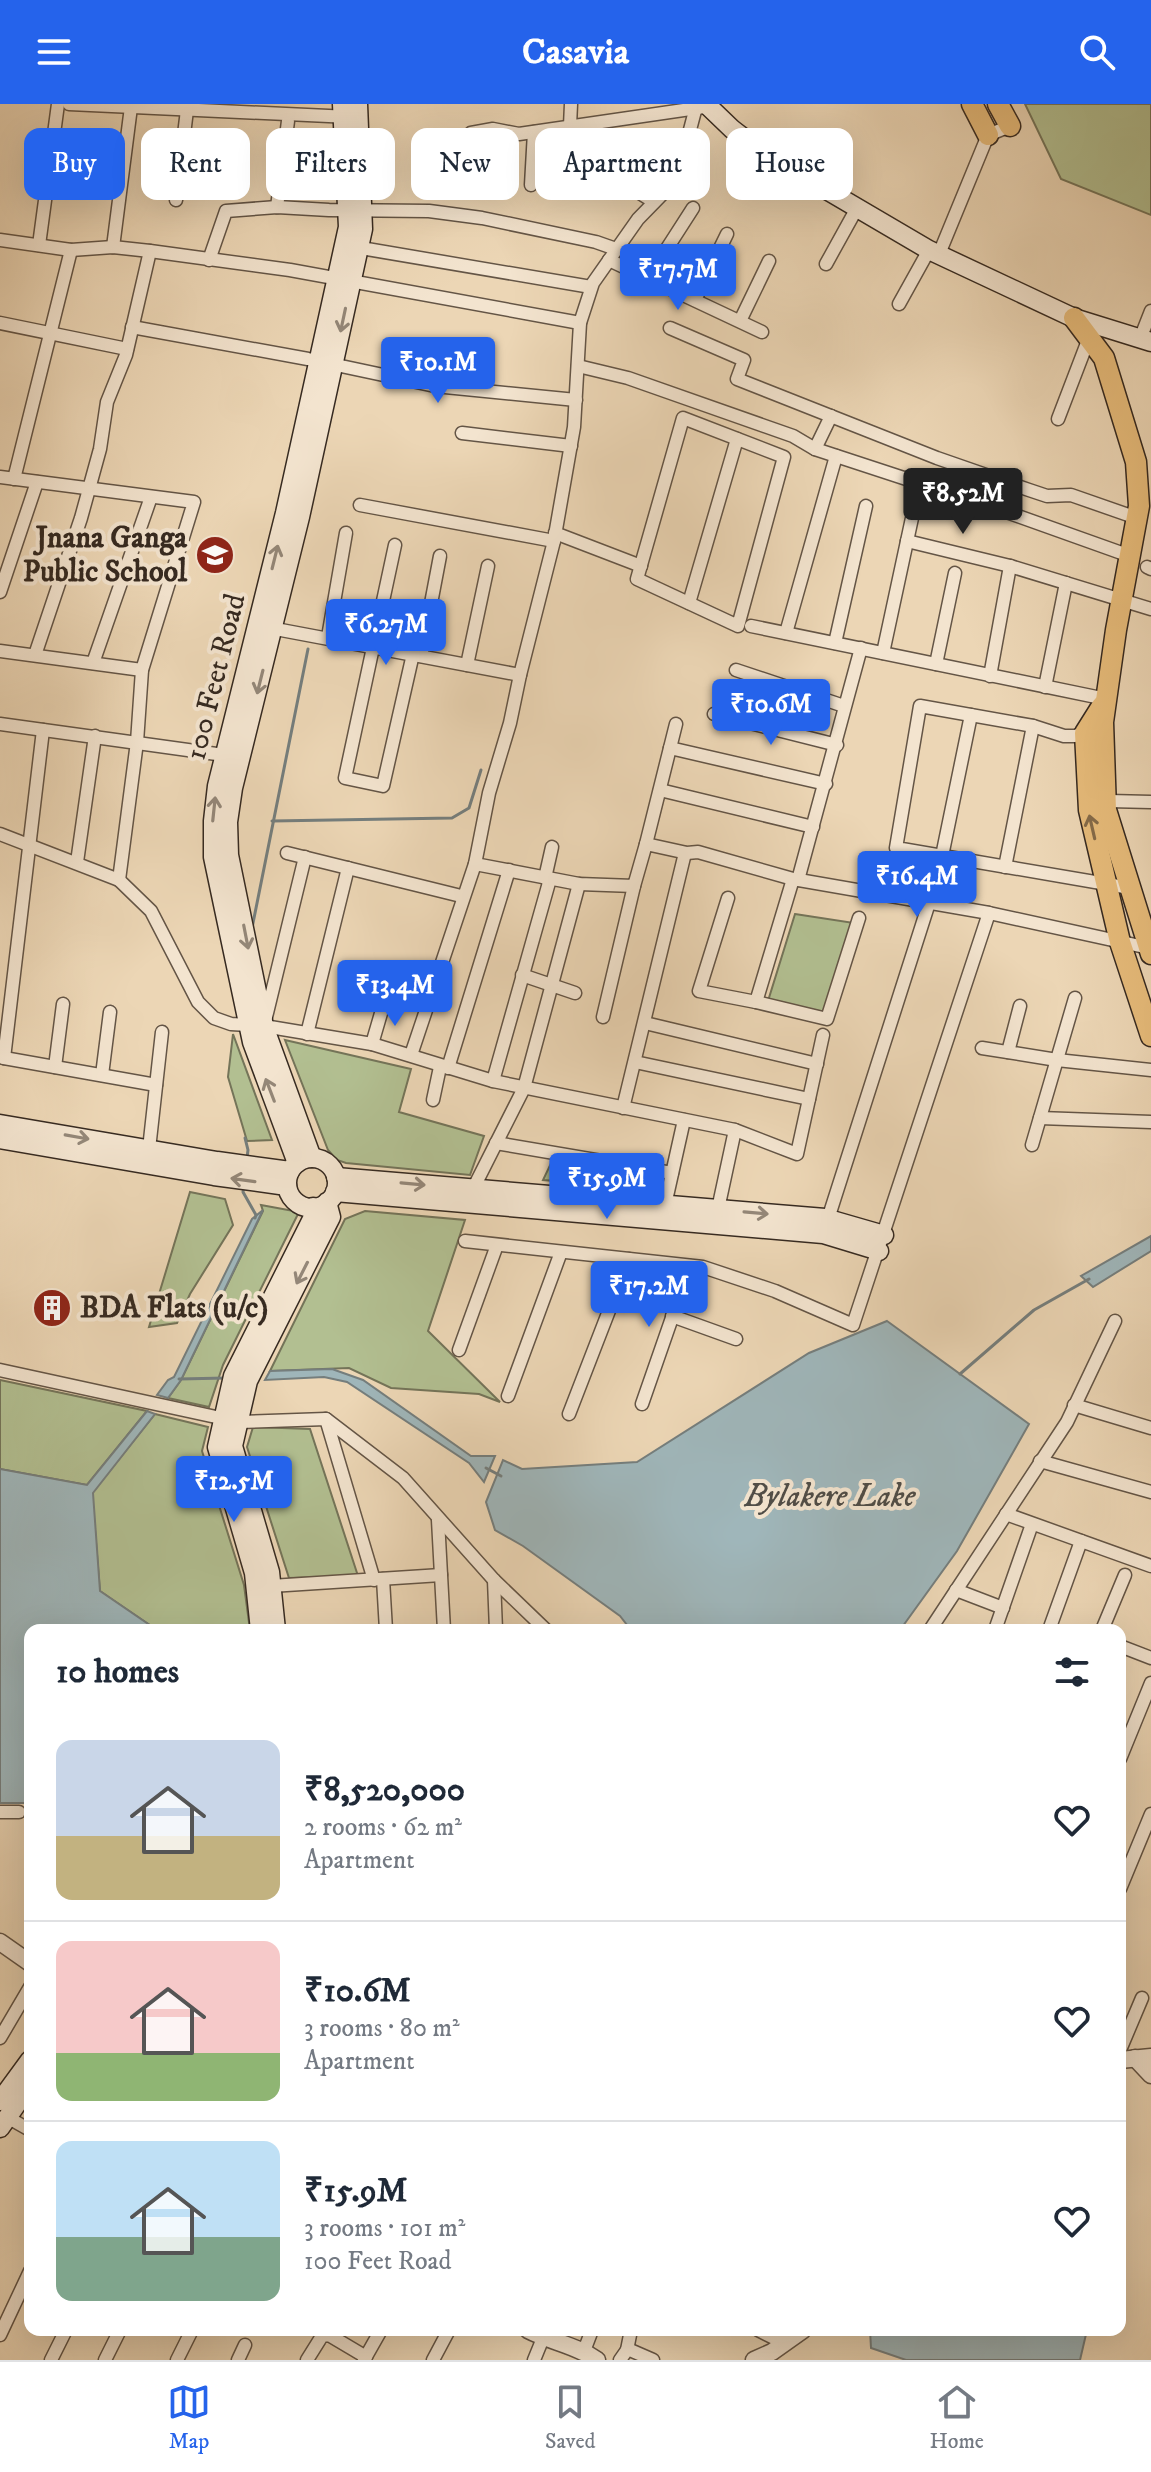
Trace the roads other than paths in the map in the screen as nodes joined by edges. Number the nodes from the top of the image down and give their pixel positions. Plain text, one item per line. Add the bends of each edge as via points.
1 (58, 104) edge
2 (71, 104) edge
3 (571, 104) edge
4 (972, 104) edge
5 (998, 104) edge
6 (705, 105) edge
7 (126, 106) edge
8 (172, 106) edge
9 (224, 108) edge
10 (187, 110) junction
11 (350, 111) edge
12 (288, 121) dead end
13 (570, 126) junction
14 (1010, 126) joint
15 (185, 128) edge
16 (534, 132) junction
17 (519, 134) edge
18 (988, 135) junction
19 (531, 185) dead end
20 (651, 200) edge
21 (654, 202) junction
22 (277, 207) junction
23 (693, 208) dead end
24 (857, 208) junction
25 (355, 211) junction
26 (727, 234) dead end
27 (0, 240) edge
28 (39, 245) junction
29 (351, 246) junction
30 (113, 247) junction
31 (71, 250) junction
32 (150, 251) junction
33 (934, 252) junction
34 (612, 254) junction
35 (209, 260) junction
36 (769, 261) dead end
37 (826, 264) dead end
38 (648, 278) junction
39 (344, 281) junction
40 (591, 287) junction
41 (695, 300) junction
42 (899, 304) dead end
43 (1151, 311) edge
44 (1074, 318) junction
45 (740, 321) junction
46 (0, 323) edge
47 (580, 323) junction
48 (132, 327) junction
49 (670, 328) dead end
50 (762, 332) dead end
51 (50, 333) junction
52 (1089, 338) junction
53 (1145, 341) edge
54 (127, 349) junction
55 (326, 363) junction
56 (578, 366) junction
57 (576, 400) junction
58 (831, 416) junction
59 (1058, 419) dead end
60 (462, 433) dead end
61 (737, 439) junction
62 (571, 446) junction
63 (815, 449) junction
64 (836, 456) junction
65 (0, 477) edge
66 (14, 479) junction
67 (37, 482) junction
68 (1005, 482) junction
69 (89, 489) junction
70 (151, 497) junction
71 (360, 505) dead end
72 (866, 506) dead end
73 (998, 509) junction
74 (912, 518) dead end
75 (1137, 518) junction
76 (346, 533) dead end
77 (555, 537) junction
78 (907, 541) junction
79 (395, 545) dead end
80 (440, 556) dead end
81 (1142, 564) edge
82 (488, 566) dead end
83 (641, 566) junction
84 (1010, 566) junction
85 (955, 573) dead end
86 (1066, 583) junction
87 (0, 592) edge
88 (1121, 601) junction
89 (689, 603) junction
90 (1151, 609) edge
91 (751, 626) dead end
92 (266, 627) junction
93 (786, 633) junction
94 (328, 637) junction
95 (835, 643) junction
96 (372, 645) junction
97 (861, 648) junction
98 (0, 651) edge
99 (883, 653) junction
100 (35, 655) junction
101 (417, 655) junction
102 (93, 663) junction
103 (936, 664) junction
104 (467, 665) junction
105 (142, 670) junction
106 (736, 670) dead end
107 (520, 675) junction
108 (990, 676) junction
109 (1045, 687) junction
110 (1106, 699) junction
111 (844, 706) junction
112 (714, 714) dead end
113 (971, 715) junction
114 (0, 724) edge
115 (676, 724) dead end
116 (1033, 726) junction
117 (1094, 728) junction
118 (43, 730) junction
119 (95, 736) junction
120 (137, 742) junction
121 (837, 745) junction
122 (670, 748) junction
123 (234, 757) junction
124 (826, 784) junction
125 (660, 790) junction
126 (1109, 801) dead end
127 (1151, 802) edge
128 (813, 827) junction
129 (0, 834) edge
130 (30, 843) junction
131 (646, 844) junction
132 (552, 847) dead end
133 (287, 853) dead end
134 (685, 853) junction
135 (942, 856) junction
136 (305, 857) junction
137 (77, 862) junction
138 (475, 864) junction
139 (1005, 867) junction
140 (348, 868) junction
141 (509, 870) junction
142 (548, 878) junction
143 (119, 880) junction
144 (795, 880) junction
145 (579, 884) junction
146 (1106, 884) junction
147 (634, 886) junction
148 (1130, 888) junction
149 (461, 896) dead end
150 (728, 898) dead end
151 (929, 903) junction
152 (989, 913) junction
153 (859, 918) dead end
154 (1120, 942) junction
155 (1150, 951) edge
156 (522, 975) junction
157 (551, 985) junction
158 (575, 993) dead end
159 (1075, 998) dead end
160 (756, 1002) junction
161 (384, 1003) dead end
162 (63, 1004) dead end
163 (1020, 1006) dead end
164 (110, 1012) dead end
165 (603, 1017) dead end
166 (645, 1023) junction
167 (256, 1026) junction
168 (162, 1032) dead end
169 (307, 1034) junction
170 (823, 1035) dead end
171 (1151, 1036) edge
172 (372, 1044) junction
173 (982, 1048) dead end
174 (1008, 1052) junction
175 (411, 1055) junction
176 (2, 1058) edge
177 (1057, 1060) junction
178 (635, 1062) junction
179 (817, 1064) junction
180 (55, 1067) junction
181 (444, 1068) junction
182 (1151, 1070) edge
183 (102, 1075) junction
184 (493, 1081) junction
185 (156, 1085) junction
186 (524, 1088) junction
187 (809, 1099) junction
188 (433, 1100) dead end
189 (623, 1108) junction
190 (1040, 1118) junction
191 (684, 1120) junction
192 (1151, 1122) edge
193 (0, 1124) edge
194 (735, 1130) junction
195 (0, 1139) edge
196 (496, 1143) junction
197 (1032, 1145) dead end
198 (149, 1149) junction
199 (215, 1169) junction
200 (289, 1172) junction
201 (672, 1173) junction
202 (473, 1189) junction
203 (328, 1195) junction
204 (665, 1205) junction
205 (718, 1209) junction
206 (828, 1219) junction
207 (465, 1241) dead end
208 (881, 1243) junction
209 (497, 1245) junction
210 (561, 1252) junction
211 (629, 1259) junction
212 (690, 1266) junction
213 (672, 1316) junction
214 (1115, 1321) dead end
215 (736, 1339) dead end
216 (459, 1350) dead end
217 (0, 1370) edge
218 (508, 1396) dead end
219 (642, 1404) dead end
220 (1074, 1405) junction
221 (569, 1414) dead end
222 (326, 1419) junction
223 (231, 1420) junction
224 (1151, 1428) edge
225 (1040, 1461) junction
226 (1151, 1492) edge
227 (1006, 1514) junction
228 (438, 1520) junction
229 (1032, 1524) junction
230 (1081, 1541) junction
231 (1151, 1566) edge
232 (441, 1575) junction
233 (1125, 1575) dead end
234 (378, 1580) junction
235 (494, 1580) junction
236 (271, 1586) junction
237 (955, 1592) junction
238 (1003, 1608) junction
239 (259, 1624) edge
240 (275, 1624) edge
241 (385, 1624) edge
242 (444, 1624) edge
243 (496, 1624) edge
244 (539, 1624) edge
245 (934, 1624) edge
246 (943, 1624) edge
247 (997, 1624) edge
248 (1051, 1624) edge
249 (1105, 1624) edge
250 (1126, 1648) edge
251 (1151, 1658) edge
252 (1151, 1683) edge
253 (1126, 1744) edge
254 (0, 1812) edge
255 (19, 1812) dead end
256 (1151, 1814) edge
257 (1126, 1874) edge
258 (0, 1942) edge
259 (24, 1959) edge
260 (24, 1997) edge
261 (1142, 1998) dead end
262 (0, 2038) edge
263 (1131, 2056) edge
264 (24, 2070) edge
265 (1151, 2075) edge
266 (24, 2090) edge
267 (2, 2109) edge
268 (24, 2126) edge
269 (24, 2284) edge
270 (0, 2335) edge
271 (63, 2336) edge
272 (117, 2336) edge
273 (189, 2336) edge
274 (322, 2336) edge
275 (331, 2336) edge
276 (378, 2336) edge
277 (446, 2336) edge
278 (536, 2336) edge
279 (541, 2336) edge
280 (770, 2336) edge
281 (794, 2336) edge
282 (784, 2343) junction
283 (245, 2345) dead end
284 (590, 2355) edge
285 (623, 2355) edge
286 (365, 2358) edge
287 (51, 2360) edge
288 (105, 2360) edge
289 (177, 2360) edge
290 (238, 2360) edge
291 (307, 2360) edge
292 (433, 2360) edge
293 (534, 2360) edge
294 (653, 2360) edge
295 (754, 2360) edge

1 - 28 street
2 - 7 street
3 - 13 street
4 - 18 main road
5 - 14 main road
6 - 13 street
6 - 21 street via 677,179
6 - 24 main road via 762,152
7 - 8 street
7 - 30 street
8 - 10 street
9 - 10 street
9 - 11 street
10 - 15 street
11 - 25 main road, 100 Feet Road
12 - 22 street
13 - 16 street
14 - 18 street
16 - 17 street
16 - 19 street
18 - 33 street
20 - 21 street
21 - 34 street
22 - 25 street
22 - 35 street via 226,211
23 - 38 street
24 - 33 main road
24 - 37 street
25 - 29 main road, 100 Feet Road via 363,229
25 - 34 street via 429,211 482,218 596,242
26 - 41 street
27 - 28 street
28 - 31 street
29 - 39 main road, 100 Feet Road
29 - 40 street
30 - 31 street
30 - 32 street
31 - 51 street
32 - 35 street
32 - 48 street
33 - 42 street
33 - 44 main road
34 - 38 street
34 - 40 street
35 - 39 street
36 - 45 street
38 - 41 street
39 - 47 street
39 - 55 main road, 100 Feet Road
40 - 47 street
41 - 45 street
43 - 53 street
44 - 52 main road
44 - 53 main road
45 - 50 street
46 - 51 street
47 - 56 street
48 - 54 street
48 - 55 street
49 - 58 street via 744,360 737,379
51 - 54 street
51 - 66 street
52 - 59 street
52 - 75 main road via 1104,358 1136,462
54 - 69 street via 107,402
55 - 57 street via 435,386
55 - 92 main road, 100 Feet Road
56 - 57 street
56 - 63 street via 628,378 793,436
57 - 62 street
58 - 63 street
58 - 68 street
60 - 62 street
61 - 83 street via 683,418
61 - 89 street
61 - 89 street via 784,457 738,626
62 - 77 street
63 - 64 street
64 - 73 street
64 - 93 street
65 - 66 street
66 - 67 street
67 - 69 street
67 - 87 street
68 - 73 street
68 - 75 street via 1047,496 1071,495
69 - 70 street
69 - 100 street
70 - 102 street
70 - 105 street via 194,502
71 - 77 street
72 - 95 street
73 - 81 street
74 - 78 street
75 - 81 main road
76 - 94 street
77 - 83 street
77 - 107 street
78 - 84 street
78 - 99 street
79 - 96 street
80 - 101 street
81 - 88 main road
82 - 104 street
83 - 89 street via 637,579
84 - 86 street
84 - 108 street
85 - 103 street
86 - 88 street
86 - 109 street
88 - 90 street
88 - 110 main road
91 - 93 street
92 - 94 street
92 - 123 main road, 100 Feet Road
93 - 95 street
94 - 96 street
95 - 97 street
96 - 101 street
96 - 101 street via 345,778 383,786
97 - 99 street
97 - 111 street
98 - 100 street
99 - 103 street
100 - 102 street
101 - 104 street
102 - 105 street
103 - 108 street
104 - 107 street
105 - 120 street
106 - 111 street
107 - 138 street
108 - 109 street
109 - 110 street
110 - 117 main road
111 - 121 street
112 - 121 street
113 - 116 street
113 - 135 street
113 - 135 street via 920,706 896,848
114 - 118 street
115 - 122 street
116 - 117 street via 1064,736
116 - 139 street
146 -> 117 main road via 1089,810
117 - 148 main road via 1106,810
118 - 119 street
118 - 130 street
119 - 120 street
119 - 137 street
120 - 123 street
120 - 143 street
121 - 124 street
122 - 124 street
122 - 125 street
123 - 167 main road, 100 Feet Road via 229,855
124 - 128 street
125 - 128 street
125 - 131 street
126 - 127 street
128 - 144 street
129 - 130 street
130 - 137 street
130 - 176 street
131 - 134 street
131 - 147 street
132 - 142 street
133 - 136 street
134 - 144 street via 698,852
134 - 166 street
135 - 139 street
136 - 140 street
136 - 167 street
137 - 143 street
138 - 141 street
138 - 175 street
139 - 146 street
140 - 149 street
140 - 169 street
141 - 142 street
141 - 181 street
142 - 145 street
142 - 156 street
143 - 167 street via 151,911 198,1002 214,1018
144 - 151 street
144 - 160 street
145 - 147 street
145 - 157 street
146 - 148 street
146 - 154 main road
147 - 165 street
148 - 155 main road
150 - 160 street via 699,991
151 - 152 street
151 - 206 street
152 - 154 street
152 - 208 street
153 - 160 street via 827,1019
154 - 155 street
154 - 171 main road
156 - 157 street
156 - 184 street
157 - 158 street
157 - 186 street
159 - 177 street
161 - 172 street
162 - 180 street
163 - 174 street
164 - 183 street
166 - 178 street
166 - 179 street
167 - 169 street
167 - 200 main road, 100 Feet Road
168 - 185 street
169 - 172 street
170 - 179 street
172 - 175 street
173 - 174 street
174 - 177 street
175 - 181 street
176 - 180 street
177 - 182 street
177 - 190 street
178 - 187 street
178 - 189 street
179 - 187 street
180 - 183 street
181 - 184 street
181 - 188 street
183 - 185 street
184 - 186 street
185 - 198 street
186 - 189 street
186 - 196 street
187 - 194 street via 797,1154
189 - 191 street
190 - 192 street
190 - 197 street
191 - 194 street
191 - 201 street
193 -> 198 main road
194 - 205 street
195 - 199 main road
196 - 201 street
196 - 202 street
198 - 199 main road
199 - 200 main road
200 - 203 main road via 290,1195 298,1204
200 - 203 main road via 328,1164
201 - 204 street
203 -> 202 main road
202 - 204 main road
203 - 208 main road
203 - 223 main road via 331,1217 249,1361 248,1381 237,1393
204 - 205 main road
205 -> 206 main road
206 - 208 main road
207 - 209 street
208 - 212 street via 853,1325 775,1291
209 - 210 street
209 - 216 street
210 - 211 street
210 - 218 street
211 - 212 street
211 - 221 street
212 - 213 street
213 - 215 street
213 - 219 street
214 - 220 street
217 - 223 street
220 - 224 street
220 - 225 street
222 - 223 street
222 - 228 street via 403,1478
222 - 234 street
223 - 236 main road via 234,1450
223 - 239 main road via 217,1451 254,1573
225 - 226 street
225 - 227 street
227 - 229 street
227 - 237 street
228 - 232 street
228 - 235 street
229 - 230 street
229 - 238 street
230 - 231 street
230 - 248 street
232 - 234 street
232 - 242 street
233 - 249 street
234 - 236 street
234 - 241 street
235 - 243 street
235 - 244 street
236 - 240 main road
237 - 238 street
237 - 245 street
237 - 246 street
238 - 247 street
250 - 251 street
252 - 253 street
254 - 255 street
256 - 257 street
258 - 259 street
260 - 262 street
261 - 263 street
263 - 265 street
264 - 267 main road
266 - 267 main road
267 - 268 street
269 - 270 street
271 - 287 street
272 - 288 street
273 - 289 street
274 - 291 street
275 - 286 street
276 - 286 street
277 - 292 street
278 - 293 street
279 - 284 street
280 - 282 street
281 - 282 street
282 - 295 street
283 - 290 street
285 - 294 street

